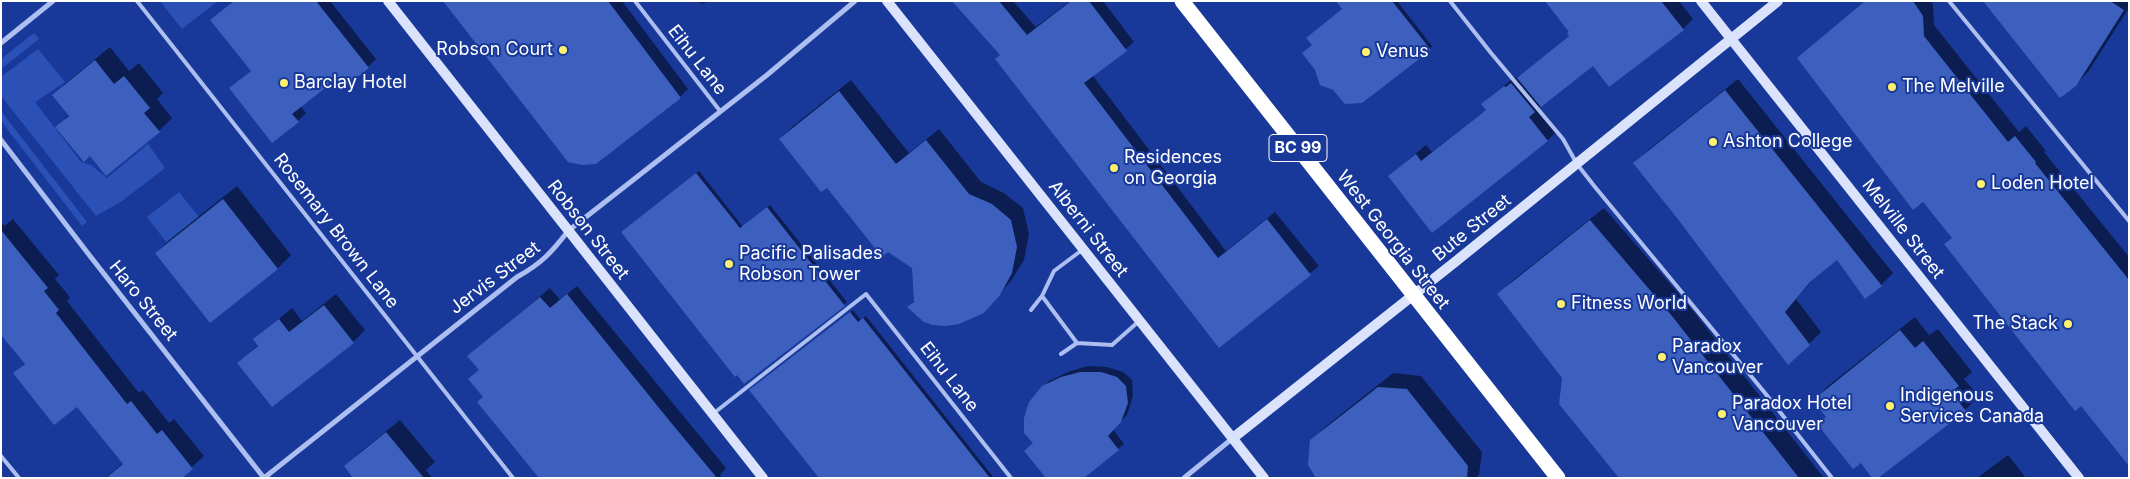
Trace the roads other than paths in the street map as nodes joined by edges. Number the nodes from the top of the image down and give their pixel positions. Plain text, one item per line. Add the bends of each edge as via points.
1 (53, 1) edge
2 (137, 1) edge
3 (388, 1) edge
4 (635, 1) edge
5 (856, 1) edge
6 (887, 1) edge
7 (1182, 1) edge
8 (1450, 1) edge
9 (1701, 1) edge
10 (1778, 1) edge
11 (1949, 1) edge
12 (1732, 39) junction
13 (1, 43) edge
14 (720, 112) junction
15 (1, 140) edge
16 (1577, 164) junction
17 (2129, 221) edge
18 (568, 231) junction
19 (1083, 249) junction
20 (1413, 295) junction
21 (1042, 296) junction
22 (1031, 310) dead end
23 (1140, 320) junction
24 (1077, 343) junction
25 (1061, 354) dead end
26 (417, 355) junction
27 (713, 414) junction
28 (1233, 438) junction
29 (1, 456) edge
30 (19, 478) edge
31 (264, 478) edge
32 (513, 478) edge
33 (763, 478) edge
34 (1011, 478) edge
35 (1184, 478) edge
36 (1264, 478) edge
37 (1558, 478) edge
38 (1832, 478) edge
39 (2078, 478) edge

1 - 13 street
2 - 26 lane, Rosemary Brown Lane
3 - 18 street, Robson Street
4 - 14 lane, Eihu Lane
5 - 14 street, Jervis Street
6 - 19 street, Alberni Street
7 - 20 highway, West Georgia Street / BC 99
8 - 16 lane via 1562,138
9 - 12 street, Melville Street
10 - 12 street, Bute Street
11 - 17 lane
12 - 16 street, Bute Street
12 - 39 street, Melville Street
14 - 18 street, Jervis Street
15 - 31 street, Haro Street
16 - 20 street, Bute Street
16 - 38 lane
18 - 26 street, Jervis Street via 552,253 534,268 517,277
18 - 27 street, Robson Street
19 - 21 lane via 1054,271
19 - 23 street, Alberni Street
20 - 28 street, Bute Street
20 - 37 highway, West Georgia Street / BC 99
21 - 22 lane
21 - 24 lane
23 - 24 lane via 1112,345
23 - 28 street, Alberni Street
24 - 25 lane
26 - 31 street, Jervis Street
26 - 32 lane, Rosemary Brown Lane
27 - 33 street, Robson Street
27 - 34 lane, Eihu Lane via 866,294
28 - 35 street, Bute Street
28 - 36 street, Alberni Street
29 - 30 lane

